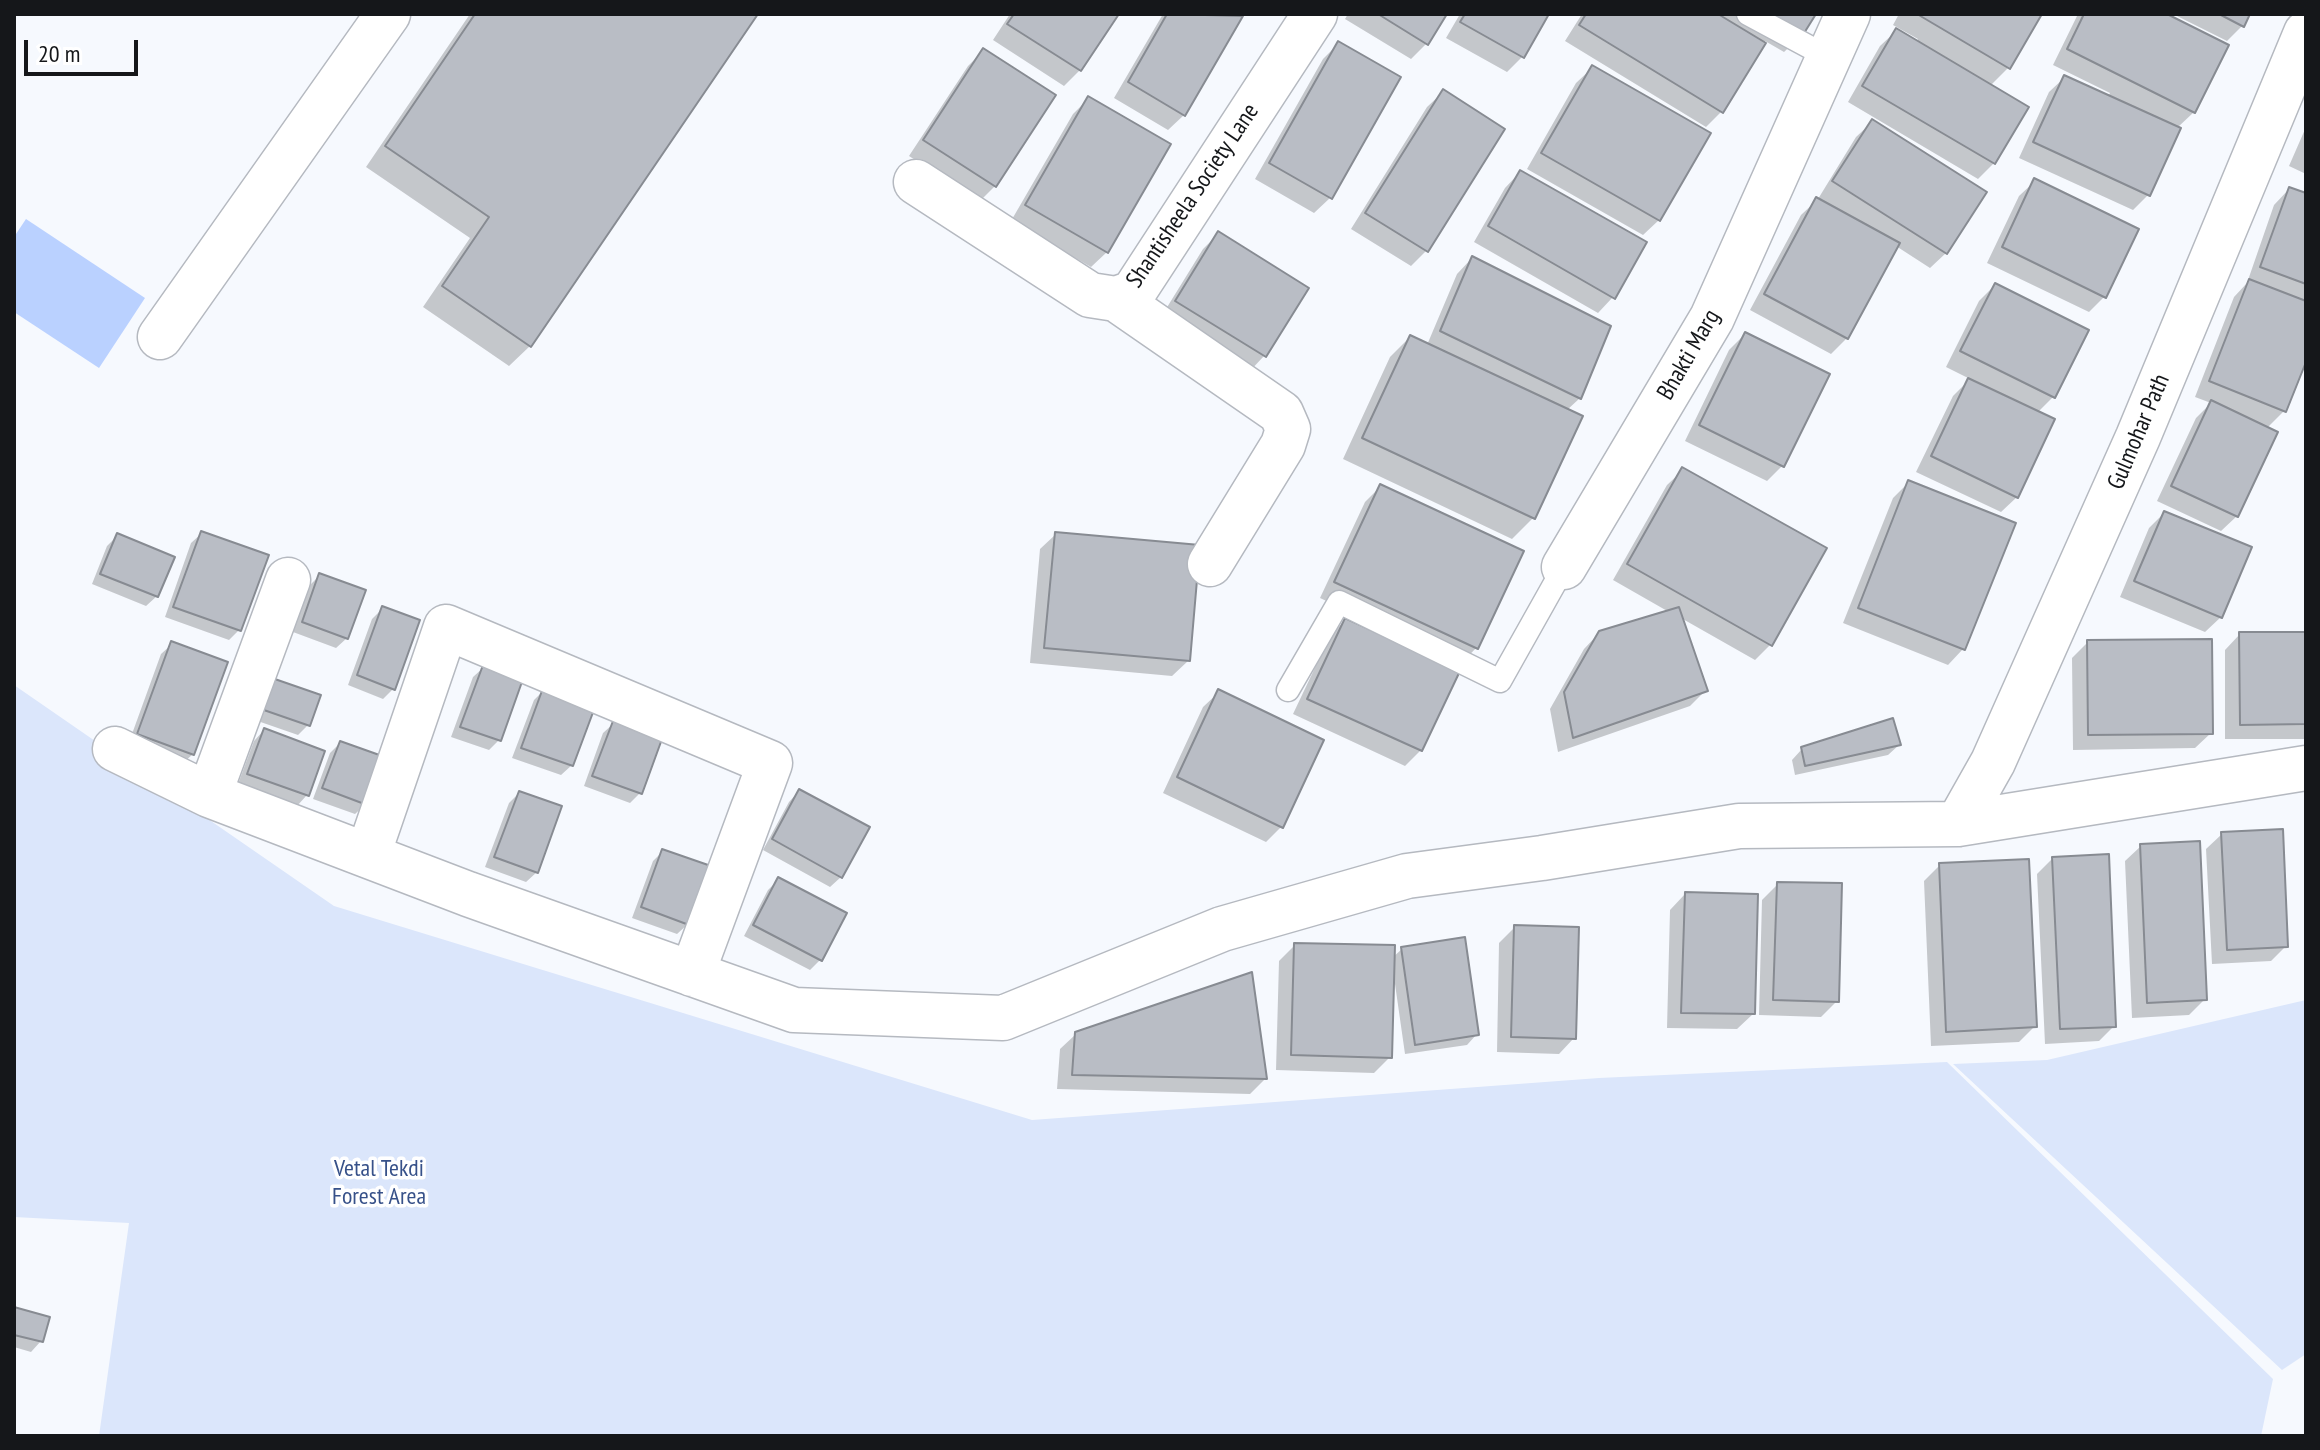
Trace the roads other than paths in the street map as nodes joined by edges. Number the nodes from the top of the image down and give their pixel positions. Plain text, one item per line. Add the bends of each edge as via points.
1 (388, 14) edge
2 (1315, 14) edge
3 (1748, 14) edge
4 (1848, 14) edge
5 (2306, 33) edge
6 (1828, 57) junction
7 (916, 182) dead end
8 (1116, 299) junction
9 (160, 337) dead end
10 (1210, 564) dead end
11 (1564, 567) joint
12 (288, 580) dead end
13 (1288, 690) dead end
14 (115, 749) dead end
15 (2306, 768) edge
16 (209, 795) junction
17 (1958, 824) junction
18 (368, 855) junction
19 (692, 974) junction

1 - 9 street
2 - 8 street, Shantisheela Society Lane via 1133,293
3 - 6 lane
4 - 6 street, Bhakti Marg
5 - 17 street, Gulmohar Path via 2138,437 1993,762
6 - 11 street, Bhakti Marg via 1712,318
7 - 8 street, Shantisheela Society Lane via 1090,295
8 - 10 street via 1281,413 1288,429
11 - 13 lane, Bhakti Marg via 1500,681 1339,602
12 - 16 street
14 - 16 street
15 - 17 street
16 - 18 street
17 - 19 street via 1739,826 1407,876 1222,929 1003,1018 794,1010
18 - 19 street
18 - 19 street via 446,627 770,763

